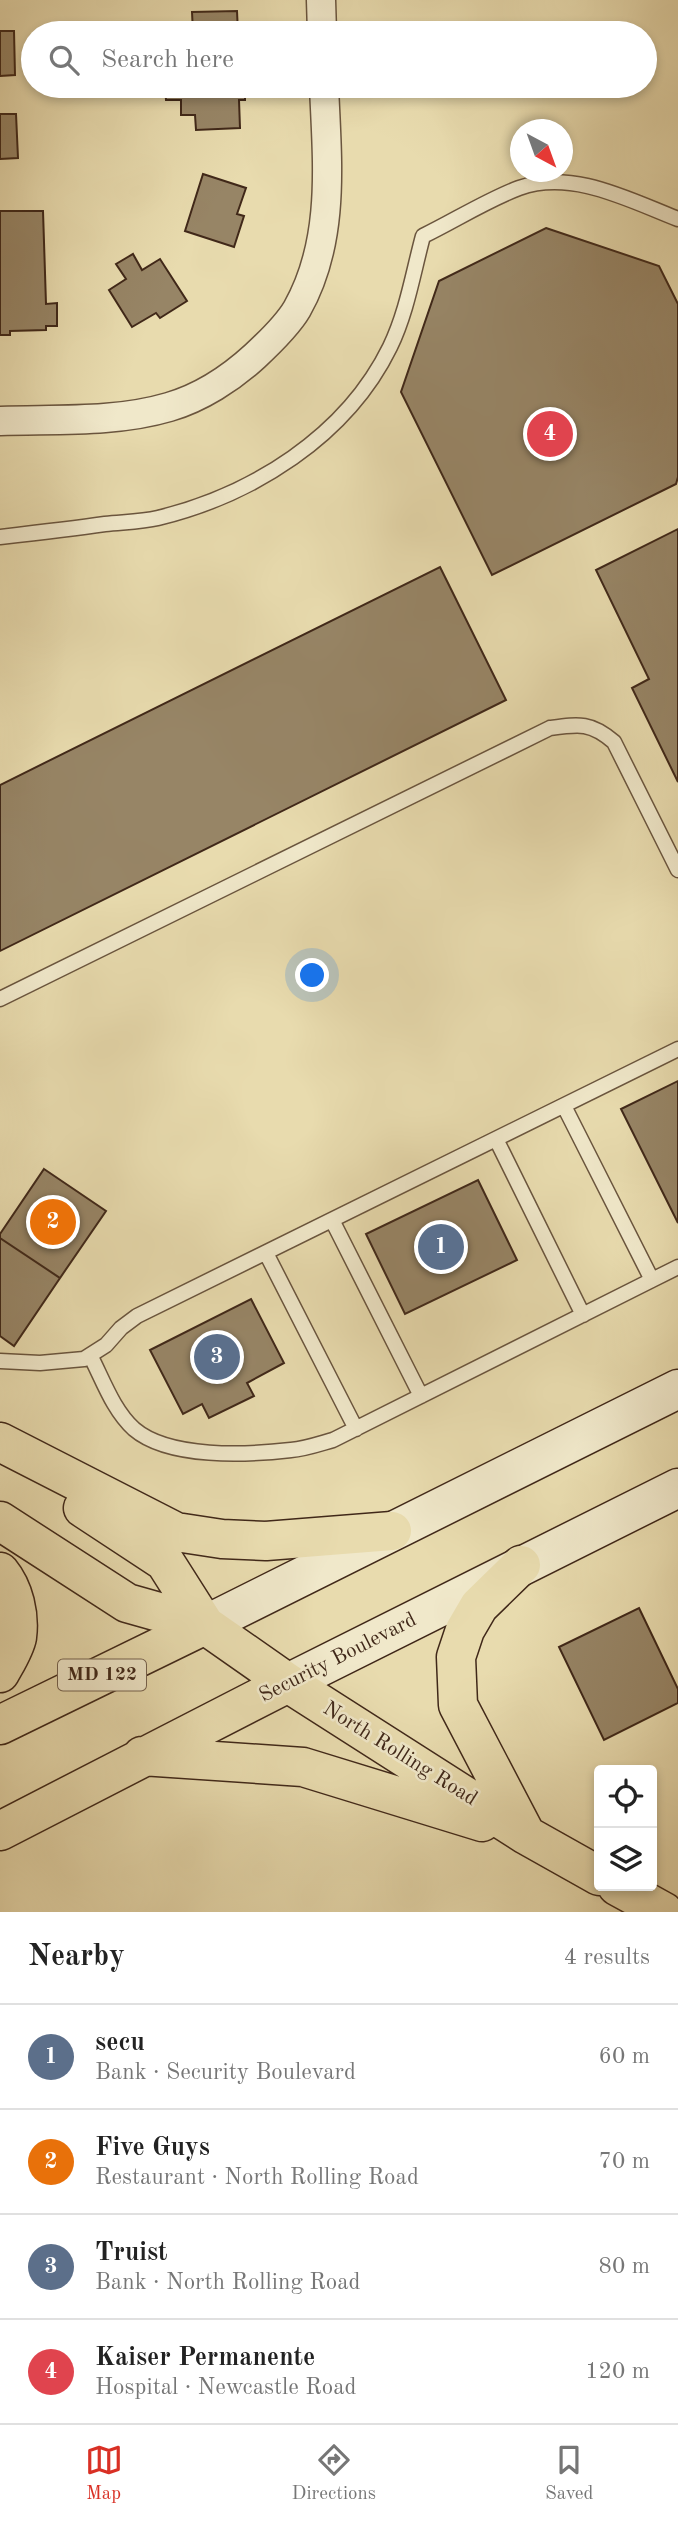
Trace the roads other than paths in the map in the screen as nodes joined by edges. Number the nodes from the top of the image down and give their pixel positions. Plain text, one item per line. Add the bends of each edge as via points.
1 (321, 0) edge
2 (322, 21) edge
3 (324, 98) edge
4 (678, 219) edge
5 (0, 421) edge
6 (0, 537) edge
7 (678, 870) edge
8 (0, 999) edge
9 (678, 1049) edge
10 (564, 1105) junction
11 (496, 1139) junction
12 (332, 1220) junction
13 (266, 1253) junction
14 (678, 1267) edge
15 (652, 1280) junction
16 (583, 1315) junction
17 (90, 1355) junction
18 (0, 1361) edge
19 (678, 1389) edge
20 (421, 1396) junction
21 (356, 1429) junction
22 (0, 1442) edge
23 (0, 1453) edge
24 (678, 1489) edge
25 (0, 1521) edge
26 (392, 1531) junction
27 (521, 1565) junction
28 (0, 1572) edge
29 (205, 1625) junction
30 (0, 1673) edge
31 (288, 1683) junction
32 (0, 1726) edge
33 (142, 1756) junction
34 (0, 1830) edge
35 (526, 1835) junction
36 (594, 1873) edge
37 (626, 1891) edge
38 (664, 1912) edge

1 - 2 street
3 - 5 street via 328,185 324,229 314,269 296,310 268,344 241,369 170,407 124,416
4 - 6 lane via 564,182 520,187 423,236 403,314 368,381 337,422 259,480 212,502 167,515
7 - 8 lane via 614,742 600,730 578,724 550,728
9 - 10 lane
10 - 11 lane
10 - 15 lane
11 - 12 lane
11 - 16 lane
12 - 13 lane
12 - 20 lane
13 - 17 lane via 137,1316
13 - 21 lane
14 - 15 lane
15 - 16 lane
16 - 20 lane
17 - 18 lane via 40,1363
17 - 21 lane via 119,1411 135,1430 162,1445 197,1452 293,1450
19 - 26 street
20 - 21 lane
22 - 26 main road via 176,1532 265,1541
23 - 29 main road, North Rolling Road via 165,1562
24 - 27 street, Security Boulevard
25 - 29 main road, North Rolling Road via 127,1603
26 - 29 street
27 - 31 street, Security Boulevard
27 - 35 main road via 479,1606 456,1657 458,1705
28 - 30 main road via 9,1583 17,1612 17,1639
29 - 31 main road, North Rolling Road
29 - 32 main road, MD 122
31 - 33 main road, Security Boulevard
31 - 35 main road, North Rolling Road
33 - 34 main road, Security Boulevard
33 - 35 main road via 303,1767
35 - 36 main road, North Rolling Road
37 - 38 main road

